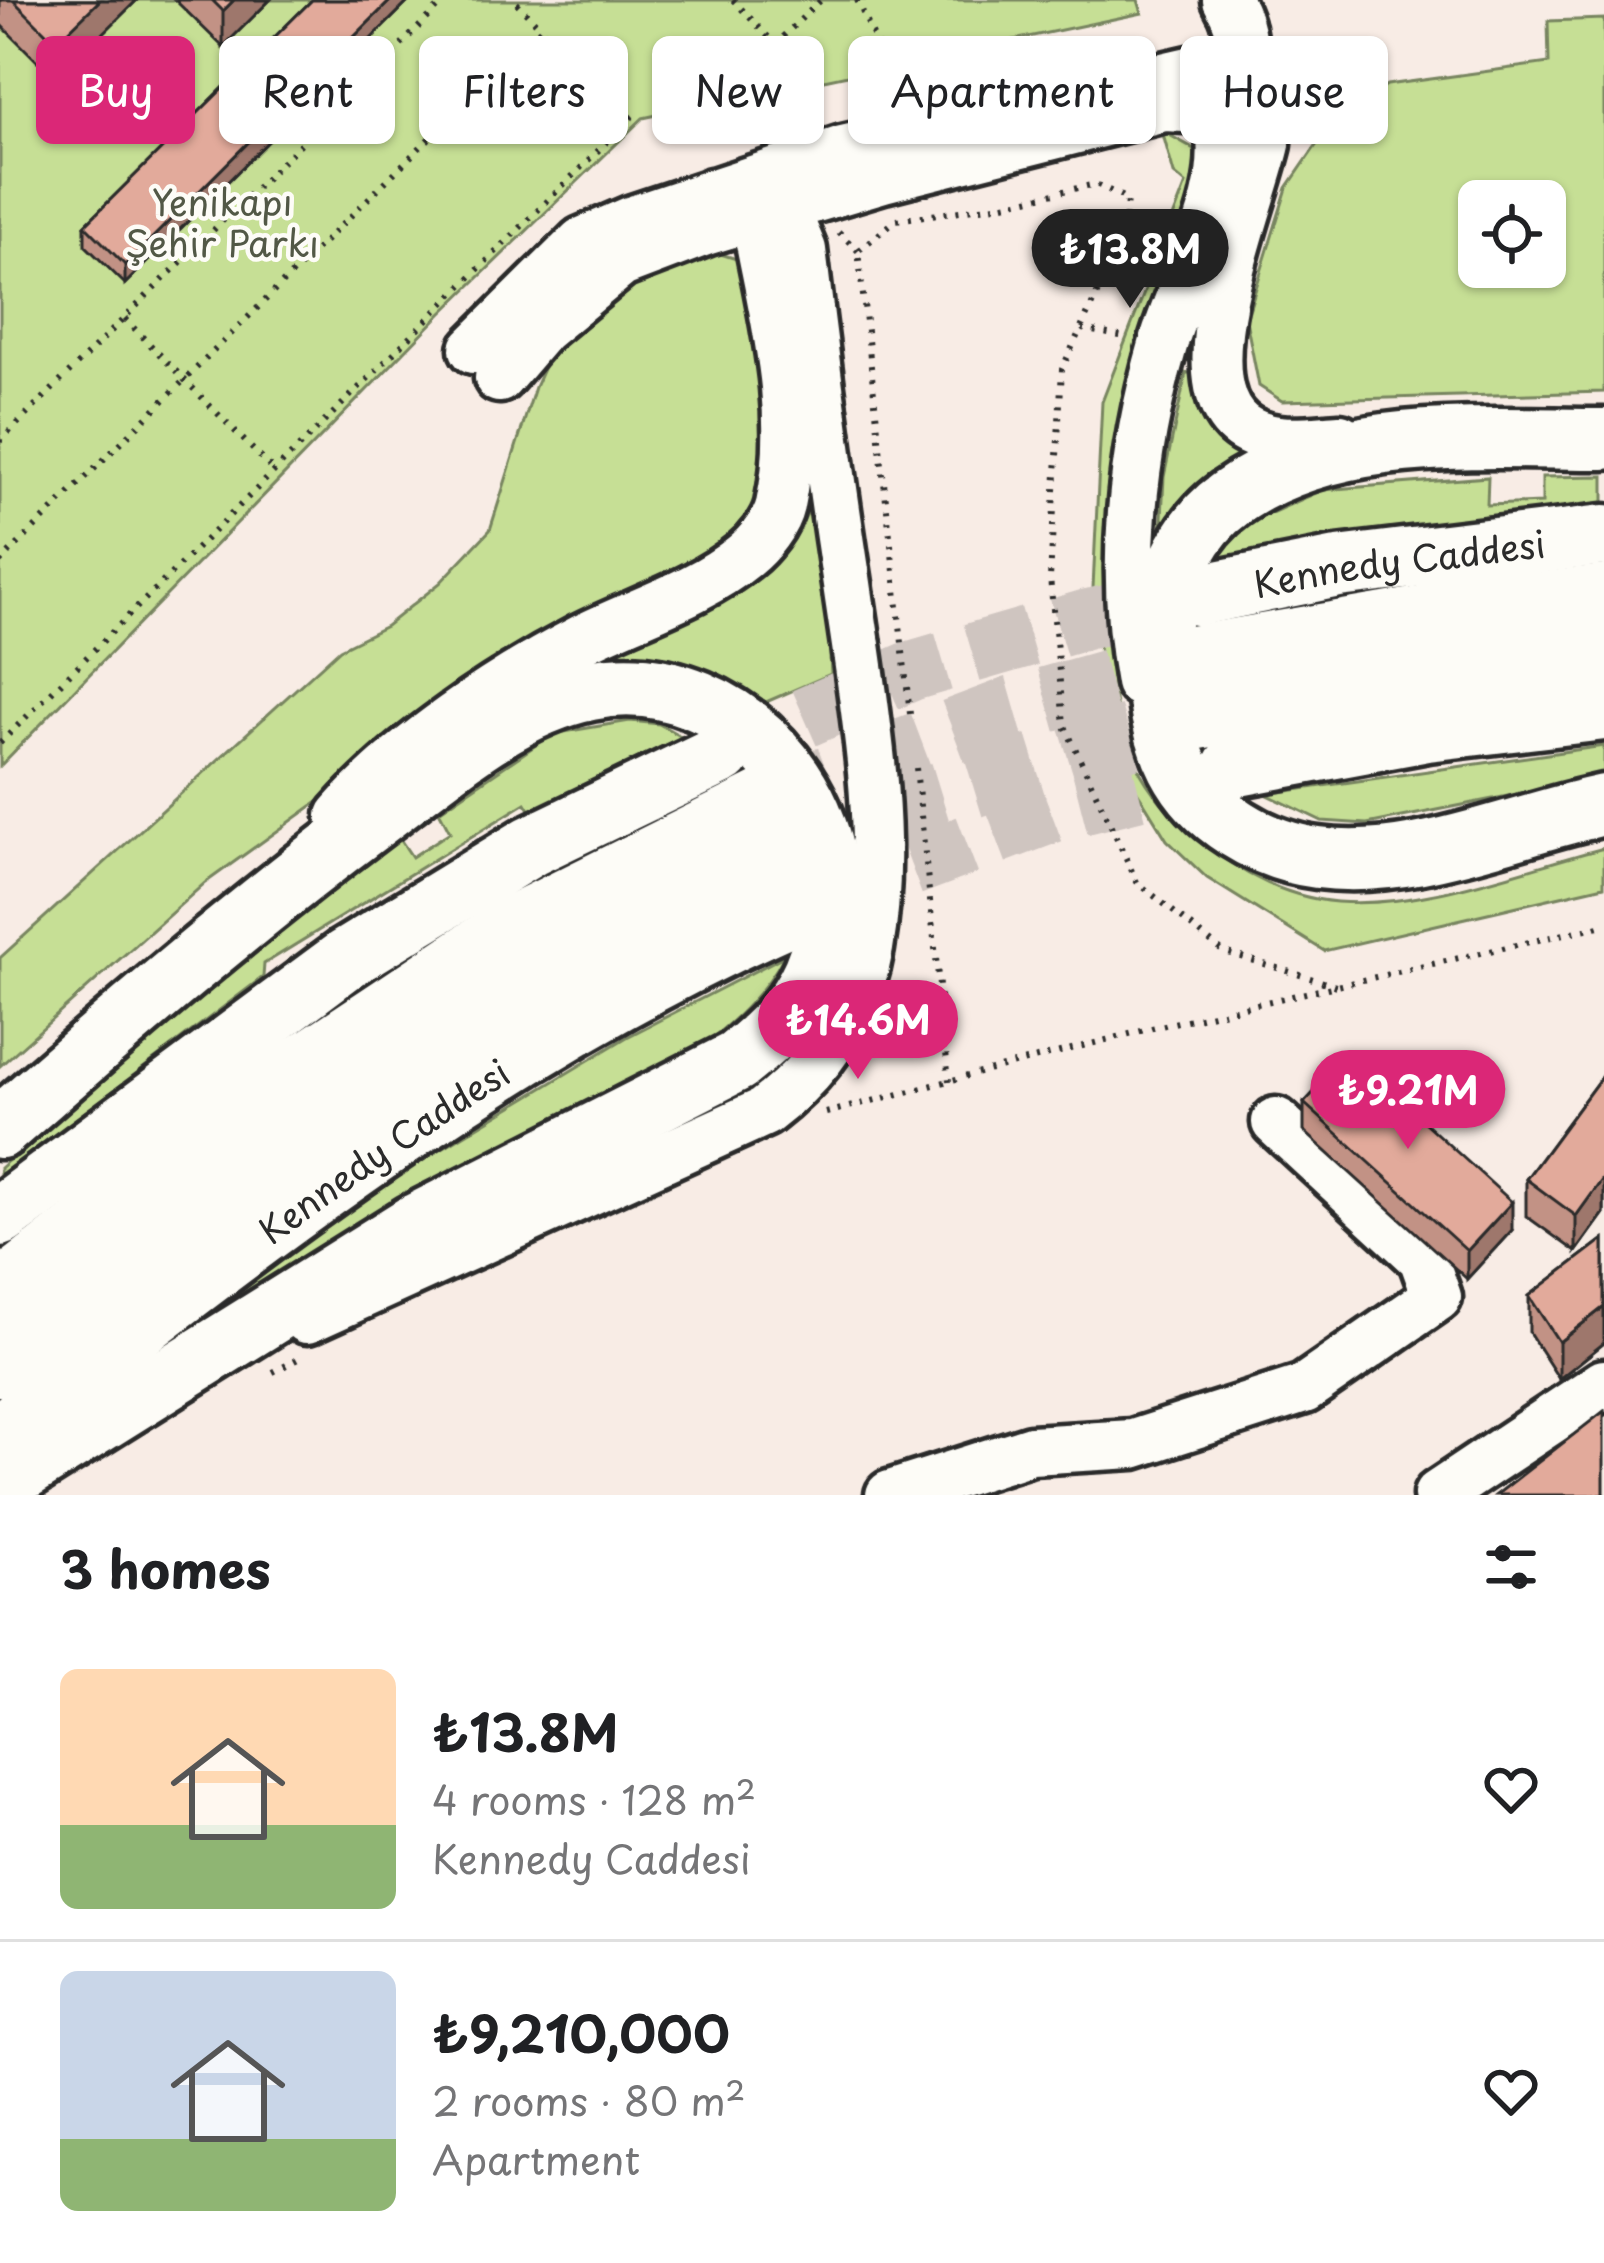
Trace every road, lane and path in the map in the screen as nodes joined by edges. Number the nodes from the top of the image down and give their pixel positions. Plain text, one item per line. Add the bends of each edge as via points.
1 (446, 0) edge
2 (514, 0) edge
3 (733, 0) edge
4 (821, 0) edge
5 (857, 0) edge
6 (1227, 0) edge
7 (541, 28) junction
8 (873, 36) edge
9 (1241, 36) edge
10 (1180, 108) edge
11 (883, 144) edge
12 (1224, 144) edge
13 (1266, 144) edge
14 (847, 170) junction
15 (709, 212) junction
16 (773, 224) junction
17 (125, 319) junction
18 (1082, 329) junction
19 (1163, 344) junction
20 (486, 364) dead end
21 (184, 379) junction
22 (1604, 439) edge
23 (1458, 440) junction
24 (0, 441) edge
25 (274, 471) junction
26 (1604, 535) edge
27 (0, 562) edge
28 (1198, 595) tunnel mouth
29 (1604, 598) edge
30 (1604, 652) edge
31 (1604, 710) edge
32 (912, 728) dead end
33 (1198, 728) junction
34 (0, 742) edge
35 (914, 751) dead end
36 (722, 754) tunnel mouth
37 (1604, 805) edge
38 (783, 856) junction
39 (275, 893) junction
40 (1604, 925) edge
41 (1336, 986) junction
42 (950, 1081) junction
43 (805, 1118) dead end
44 (1276, 1122) dead end
45 (0, 1127) edge
46 (0, 1216) edge
47 (0, 1296) edge
48 (310, 1352) dead end
49 (0, 1363) edge
50 (269, 1375) dead end
51 (1604, 1384) edge
52 (84, 1432) junction
53 (0, 1434) edge
54 (0, 1484) edge
55 (890, 1495) edge
56 (1438, 1495) edge

1 - 17 path
2 - 7 path
3 - 4 path via 775,44
5 - 8 path
6 - 9 street
7 - 21 path
7 - 25 path via 631,118
10 - 14 street
11 - 14 street
12 - 19 street via 1216,192
13 - 23 street via 1214,352 1221,398 1236,422 1285,442
14 - 15 street
14 - 16 street
14 - 16 street via 820,213
15 - 16 street via 736,238
15 - 20 street via 621,263
16 - 39 street via 787,397 780,509 765,534 700,583 579,641 406,752
16 - 52 street via 866,730 874,863 869,946 824,1058 764,1112 347,1299
17 - 21 path
17 - 24 path
18 - 19 path
18 - 32 path via 1124,236 1127,199 1096,184 896,220 857,251
18 - 41 path via 1062,369 1050,578 1064,724 1137,882 1222,952
19 - 33 street via 1133,506 1132,624 1157,734
21 - 25 path
21 - 27 path
22 - 23 main road
23 - 33 main road via 1374,448 1271,476 1228,500 1195,534 1173,572 1157,656 1166,733
25 - 34 path
26 - 28 main road, Kennedy Caddesi via 1338,567
29 - 33 highway via 1438,617
30 - 33 highway via 1375,681
31 - 33 main road via 1426,731
33 - 37 main road via 1224,820 1256,840 1321,859 1408,853
35 - 42 path
36 - 46 main road via 531,846 346,959
38 - 47 highway via 494,941 247,1106
38 - 49 highway via 550,971 428,1046
38 - 53 main road, Kennedy Caddesi via 639,985 403,1130
39 - 45 main road
39 - 52 main road via 491,733 589,690 642,686 714,706 764,742 816,825 828,891 813,973 771,1033 737,1061 414,1225
40 - 41 path
41 - 42 path
42 - 43 path
44 - 55 street via 1423,1258 1437,1297 1304,1389 1132,1444 1031,1450
48 - 50 path
51 - 56 street
52 - 54 main road

